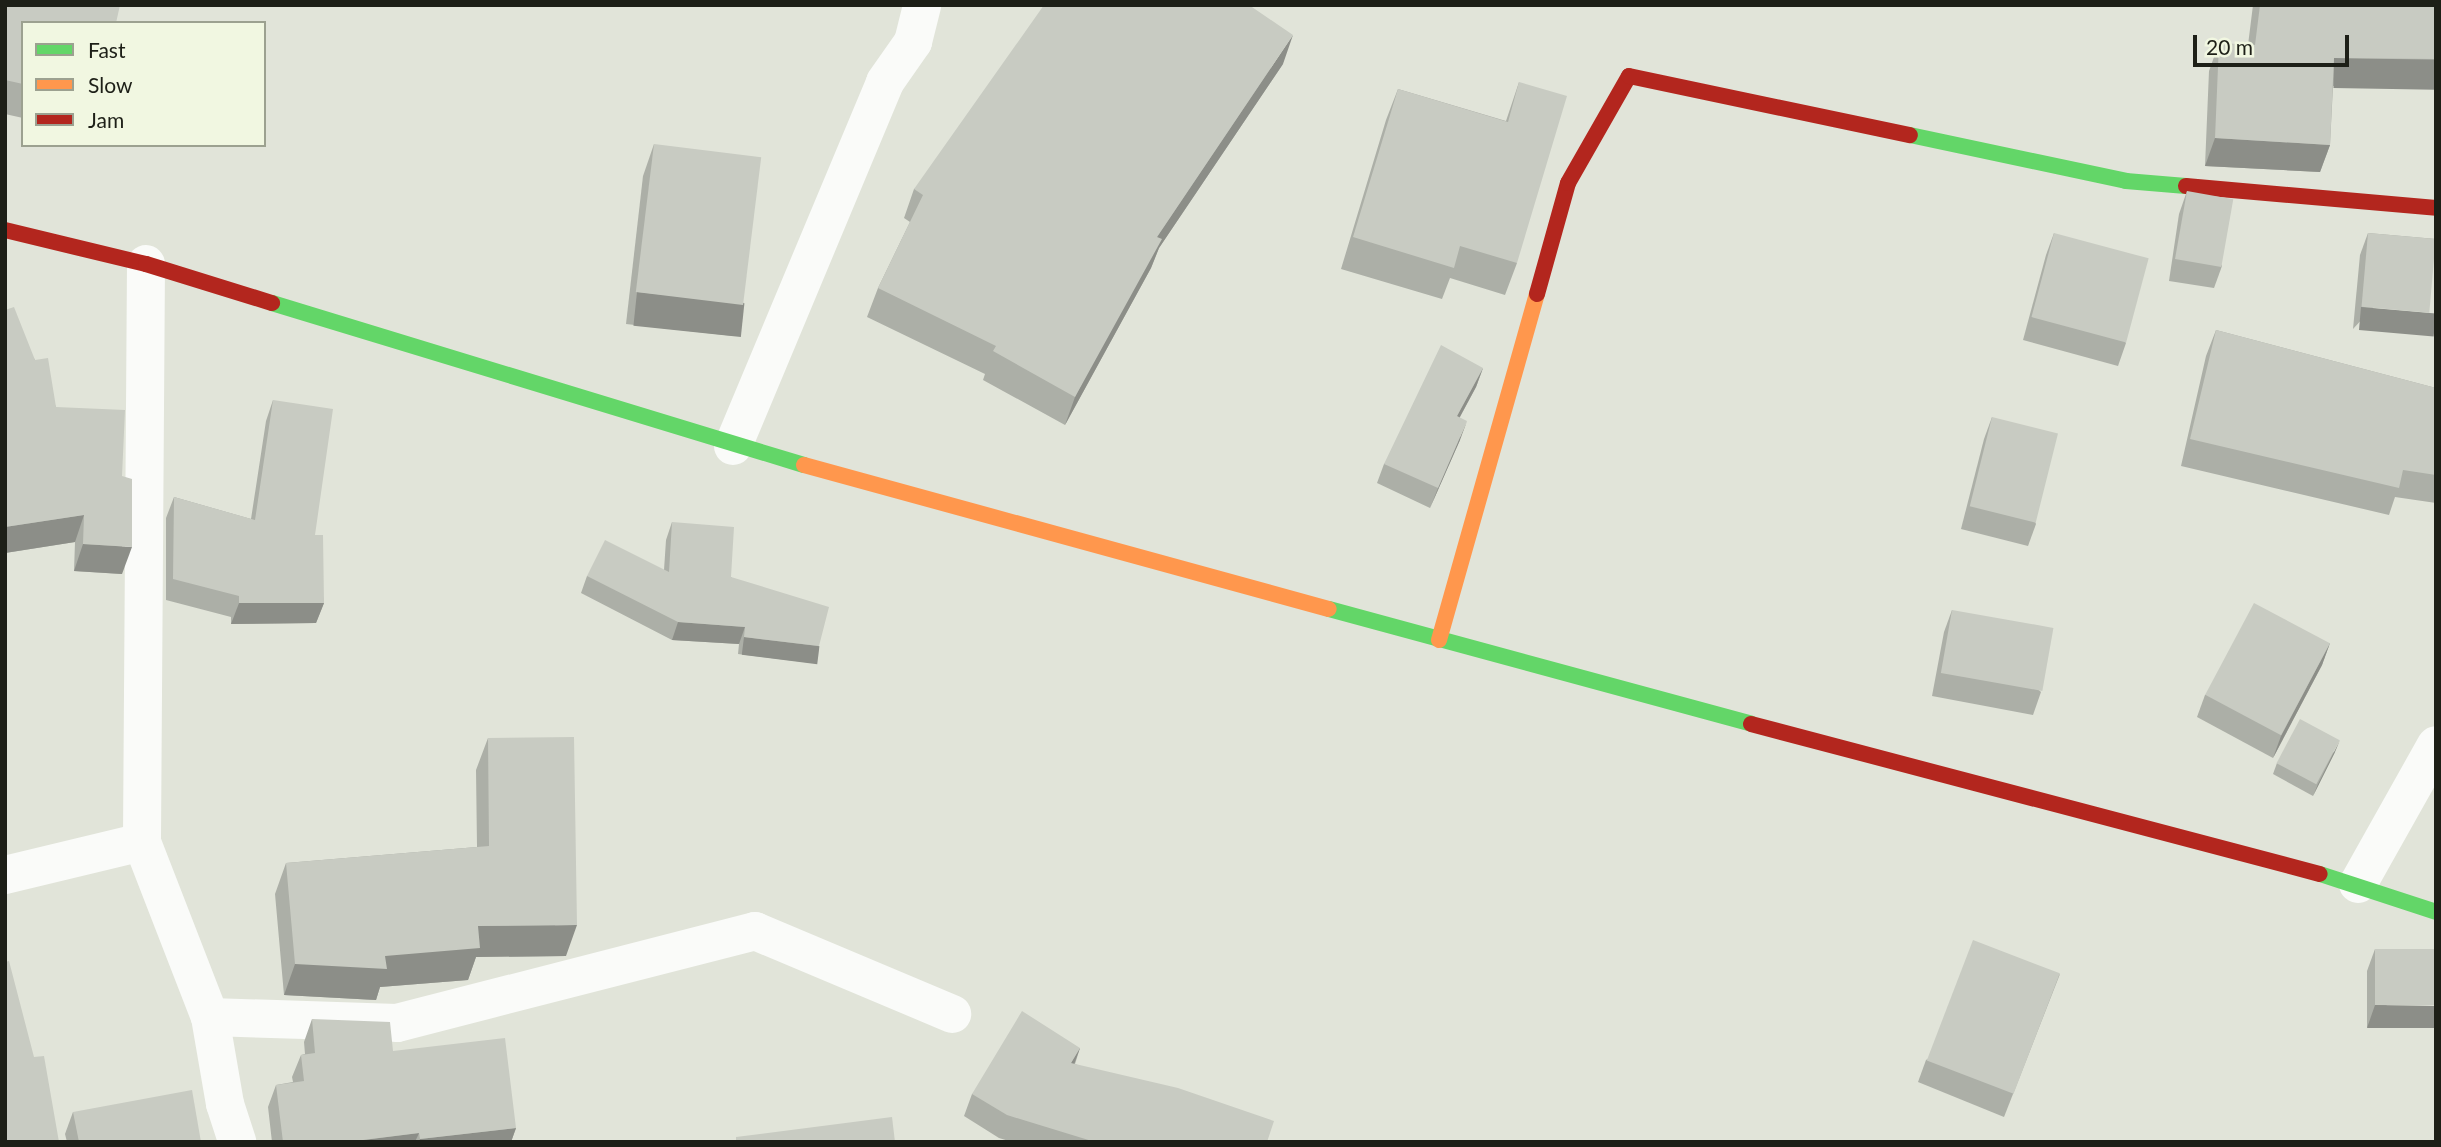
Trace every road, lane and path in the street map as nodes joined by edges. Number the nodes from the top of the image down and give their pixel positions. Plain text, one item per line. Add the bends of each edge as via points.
1 (922, 5) edge
2 (2436, 208) edge
3 (5, 230) edge
4 (146, 264) junction
5 (733, 446) junction
6 (1439, 640) junction
7 (2436, 745) edge
8 (142, 842) junction
9 (5, 875) edge
10 (2358, 884) junction
11 (2436, 912) edge
12 (953, 1014) dead end
13 (210, 1017) junction
14 (237, 1142) edge

1 - 5 street via 913,42 885,82
2 - 6 main road via 2126,181 1629,76 1568,183
3 - 4 main road
4 - 5 main road
4 - 8 street
5 - 6 main road
6 - 10 main road
7 - 10 street
8 - 9 street
8 - 13 street
10 - 11 main road
12 - 13 street via 755,931 397,1023
13 - 14 street via 225,1104

